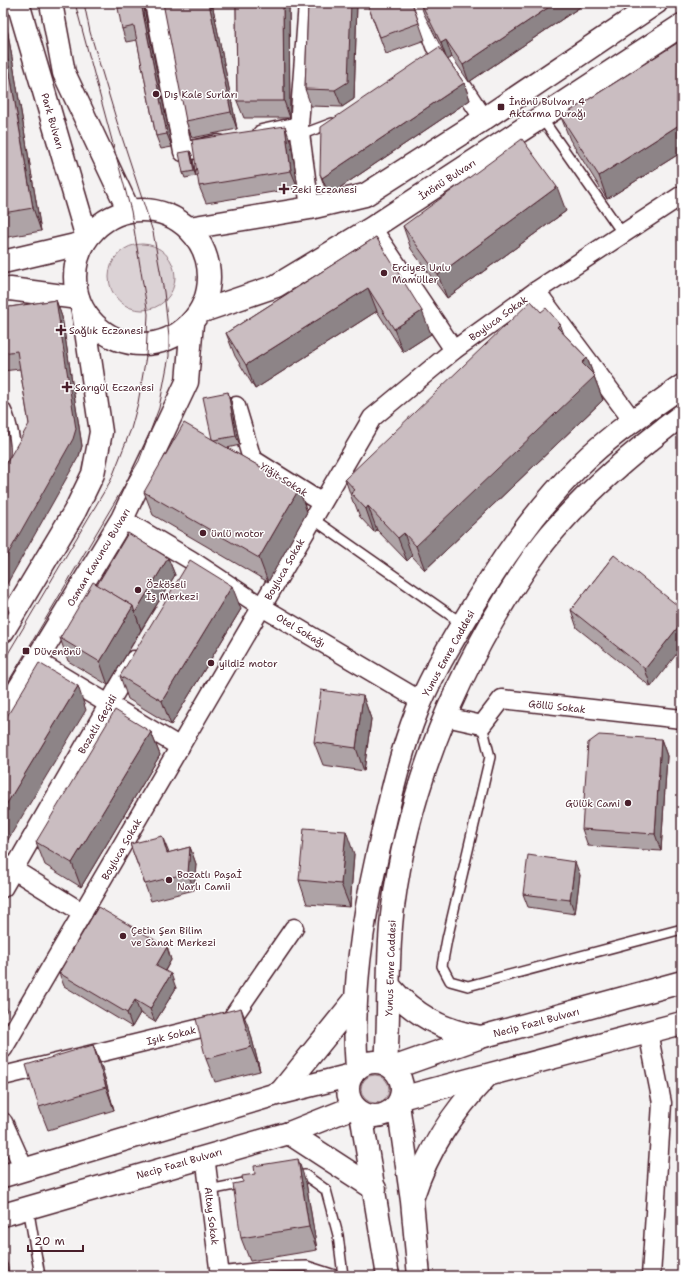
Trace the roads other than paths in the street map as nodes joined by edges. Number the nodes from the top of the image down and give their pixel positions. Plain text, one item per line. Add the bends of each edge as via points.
1 (18, 3) edge
2 (52, 3) edge
3 (154, 3) edge
4 (308, 3) edge
5 (419, 3) edge
6 (656, 3) edge
7 (682, 25) edge
8 (541, 117) junction
9 (344, 118) edge
10 (484, 118) junction
11 (299, 130) junction
12 (682, 195) edge
13 (310, 208) junction
14 (129, 211) junction
15 (189, 228) junction
16 (372, 228) junction
17 (623, 234) junction
18 (86, 240) junction
19 (3, 262) edge
20 (3, 290) edge
21 (536, 291) junction
22 (81, 304) junction
23 (196, 318) junction
24 (454, 350) junction
25 (682, 386) edge
26 (3, 405) edge
27 (236, 406) dead end
28 (681, 419) edge
29 (633, 421) junction
30 (3, 471) edge
31 (322, 504) junction
32 (122, 519) junction
33 (313, 519) junction
34 (10, 605) edge
35 (262, 607) junction
36 (463, 624) junction
37 (3, 632) edge
38 (144, 642) edge
39 (35, 660) junction
40 (421, 701) junction
41 (108, 704) junction
42 (3, 715) edge
43 (446, 717) junction
44 (682, 719) edge
45 (482, 725) junction
46 (180, 747) junction
47 (8, 867) edge
48 (3, 888) edge
49 (83, 913) junction
50 (294, 928) dead end
51 (682, 929) edge
52 (682, 982) edge
53 (389, 986) junction
54 (355, 1000) junction
55 (682, 1023) edge
56 (648, 1032) junction
57 (481, 1037) junction
58 (3, 1049) edge
59 (390, 1066) junction
60 (354, 1072) junction
61 (3, 1076) edge
62 (486, 1077) junction
63 (280, 1093) junction
64 (400, 1101) junction
65 (358, 1110) junction
66 (3, 1122) edge
67 (289, 1133) junction
68 (205, 1156) junction
69 (24, 1169) junction
70 (3, 1176) edge
71 (284, 1177) edge
72 (254, 1181) edge
73 (375, 1189) junction
74 (209, 1190) junction
75 (412, 1201) junction
76 (28, 1207) junction
77 (3, 1216) edge
78 (220, 1274) edge
79 (40, 1276) edge
80 (338, 1276) edge
81 (343, 1276) edge
82 (388, 1276) edge
83 (419, 1276) edge
84 (651, 1276) edge

1 - 18 main road, Park Bulvarı
2 - 14 main road via 64,73
3 - 11 street via 183,152
4 - 11 street
5 - 10 street via 438,57
6 - 10 main road
7 - 8 main road, İnönü Bulvarı
8 - 16 main road, İnönü Bulvarı
8 - 17 lane
9 - 11 lane
10 - 13 main road via 365,195
11 - 13 street
12 - 17 street, Boyluca Sokak
13 - 15 main road
14 - 15 main road via 157,211
14 - 18 main road via 103,222
15 - 23 main road via 201,244 210,271 206,299
16 - 23 main road, İnönü Bulvarı via 276,286
16 - 24 street
17 - 21 street, Boyluca Sokak
18 - 19 main road
18 - 22 main road via 75,269 75,284
20 - 22 main road via 10,289
21 - 24 street, Boyluca Sokak
21 - 29 street
22 - 23 main road via 102,332 127,344 156,344 181,333
22 - 34 main road via 101,432 93,474 75,512
23 - 32 main road, Osman Kavuncu Bulvarı via 188,382
24 - 31 street, Boyluca Sokak via 372,418
25 - 29 main road, Yunus Emre Caddesi
26 - 30 lane via 10,418 15,457 13,463
27 - 31 street, Yiğit Sokak via 252,459
28 - 43 main road, Yunus Emre Caddesi via 598,484 535,555 493,620
29 - 36 main road, Yunus Emre Caddesi via 582,463 558,488 507,554
31 - 33 street, Boyluca Sokak
32 - 35 street, Otel Sokağı via 187,567
32 - 39 main road, Osman Kavuncu Bulvarı
33 - 35 street, Boyluca Sokak
33 - 36 lane
34 - 37 main road
35 - 40 street, Otel Sokağı
35 - 46 street, Boyluca Sokak
36 - 40 main road, Yunus Emre Caddesi
38 - 41 street, Bozatlı Geçidi
39 - 41 street
39 - 42 main road, Osman Kavuncu Bulvarı
40 - 54 main road, Yunus Emre Caddesi via 401,760 376,861 365,919
41 - 46 street
41 - 47 street, Bozatlı Geçidi
43 - 45 street
43 - 53 main road, Yunus Emre Caddesi via 417,795 400,862 391,930
44 - 45 street, Göllü Sokak via 502,700
45 - 51 lane via 490,757 442,966 450,981 468,986
46 - 49 street, Boyluca Sokak
47 - 48 street, Bozatlı Geçidi
47 - 49 street
49 - 58 street, Boyluca Sokak
50 - 61 street, Işık Sokak via 230,1021
52 - 57 main road, Necip Fazıl Bulvarı
53 - 57 main road via 410,1008 436,1025
53 - 59 main road, Yunus Emre Caddesi
54 - 60 main road, Yunus Emre Caddesi
54 - 63 main road
55 - 56 main road
56 - 62 main road
56 - 84 street via 662,1103
57 - 59 main road, Necip Fazıl Bulvarı
59 - 60 main road via 371,1062
59 - 64 main road via 402,1082
60 - 63 main road
60 - 65 main road via 348,1092
62 - 64 main road
62 - 75 main road via 456,1111 438,1138 418,1179
63 - 69 main road
64 - 65 main road via 392,1112 377,1117
64 - 75 main road
65 - 67 main road, Necip Fazıl Bulvarı
65 - 73 main road
66 - 69 street
67 - 68 main road, Necip Fazıl Bulvarı
67 - 73 main road
68 - 74 street, Altay Sokak
68 - 76 main road, Necip Fazıl Bulvarı
69 - 70 main road
71 - 81 lane via 305,1175 326,1190 338,1235
72 - 74 lane
73 - 82 main road
74 - 78 street, Altay Sokak
75 - 83 main road
76 - 77 main road, Necip Fazıl Bulvarı
76 - 79 lane
78 - 80 lane via 262,1267 307,1266

